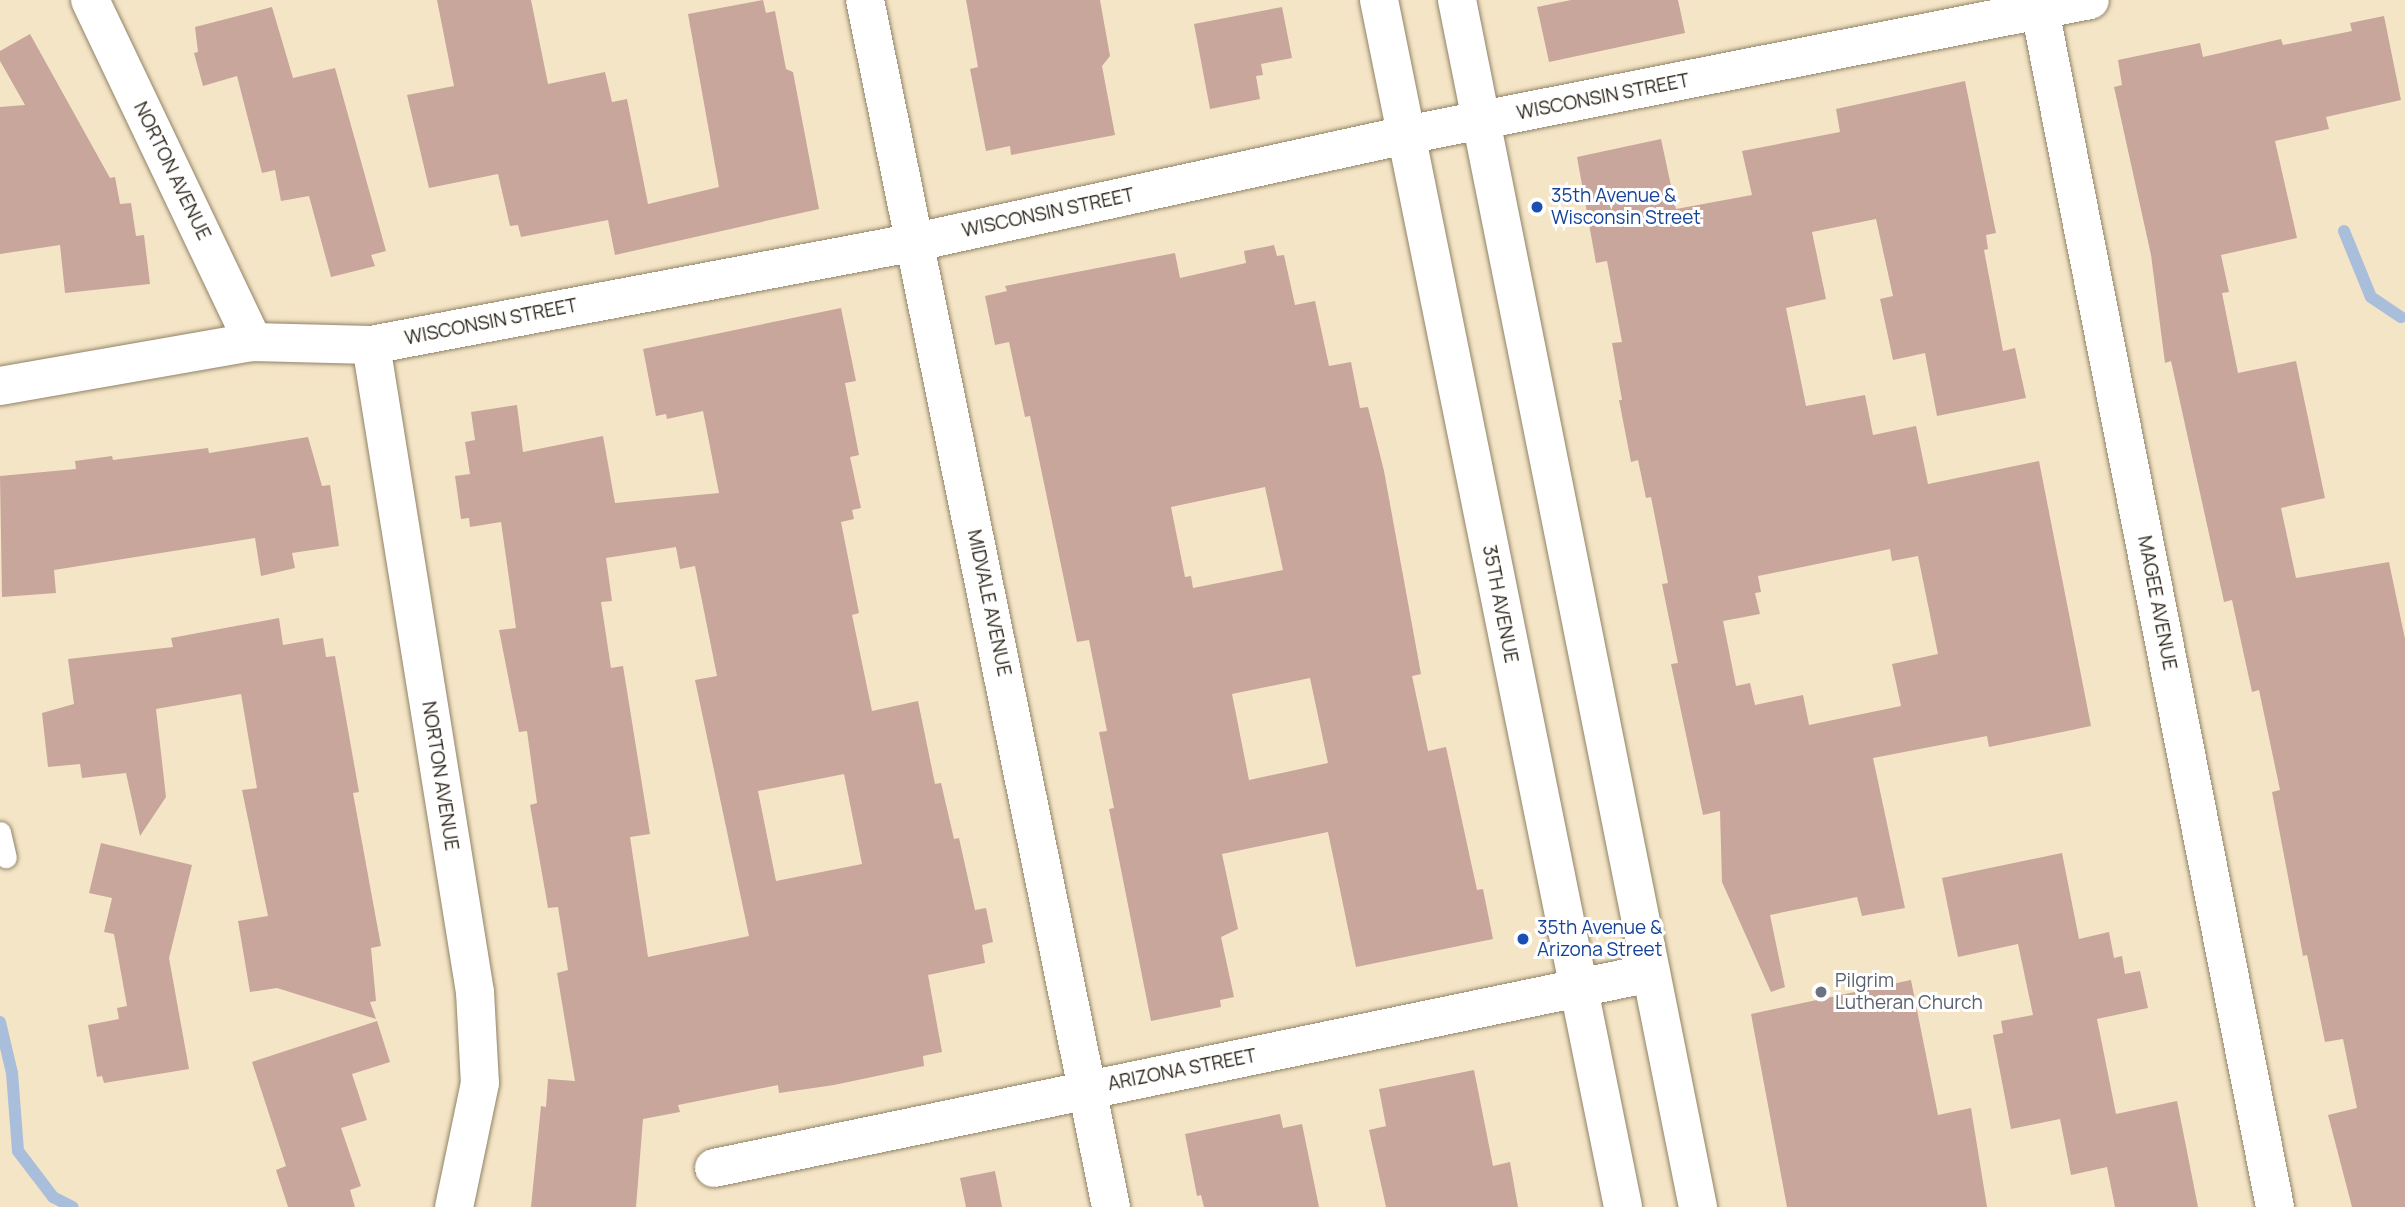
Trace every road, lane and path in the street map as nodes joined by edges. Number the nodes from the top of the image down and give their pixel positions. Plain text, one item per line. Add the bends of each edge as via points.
1 (90, 0) edge
2 (865, 0) edge
3 (1379, 0) edge
4 (1457, 0) edge
5 (2090, 0) edge
6 (2039, 5) edge
7 (1481, 122) junction
8 (1406, 135) junction
9 (916, 242) junction
10 (253, 342) junction
11 (371, 345) junction
12 (0, 386) edge
13 (0, 832) edge
14 (6, 857) dead end
15 (1651, 974) junction
16 (1577, 990) junction
17 (1089, 1089) junction
18 (714, 1168) dead end
19 (454, 1207) edge
20 (1111, 1207) edge
21 (1623, 1207) edge
22 (1698, 1207) edge
23 (2275, 1207) edge

1 - 10 street, NORTON AVENUE
2 - 9 street, MIDVALE AVENUE
3 - 8 street, 35TH AVENUE
4 - 7 street
5 - 6 street, WISCONSIN STREET
6 - 7 street, WISCONSIN STREET
6 - 23 street, MAGEE AVENUE
7 - 8 street, WISCONSIN STREET
7 - 15 street
8 - 9 street, WISCONSIN STREET
8 - 16 street, 35TH AVENUE
9 - 11 street, WISCONSIN STREET
9 - 17 street, MIDVALE AVENUE
10 - 11 street, WISCONSIN STREET
10 - 12 street, WISCONSIN STREET
11 - 19 street, NORTON AVENUE via 475,992 480,1083
13 - 14 lane
15 - 16 street, ARIZONA STREET
15 - 22 street
16 - 17 street, ARIZONA STREET
16 - 21 street, 35TH AVENUE
17 - 18 street, ARIZONA STREET
17 - 20 street, MIDVALE AVENUE

